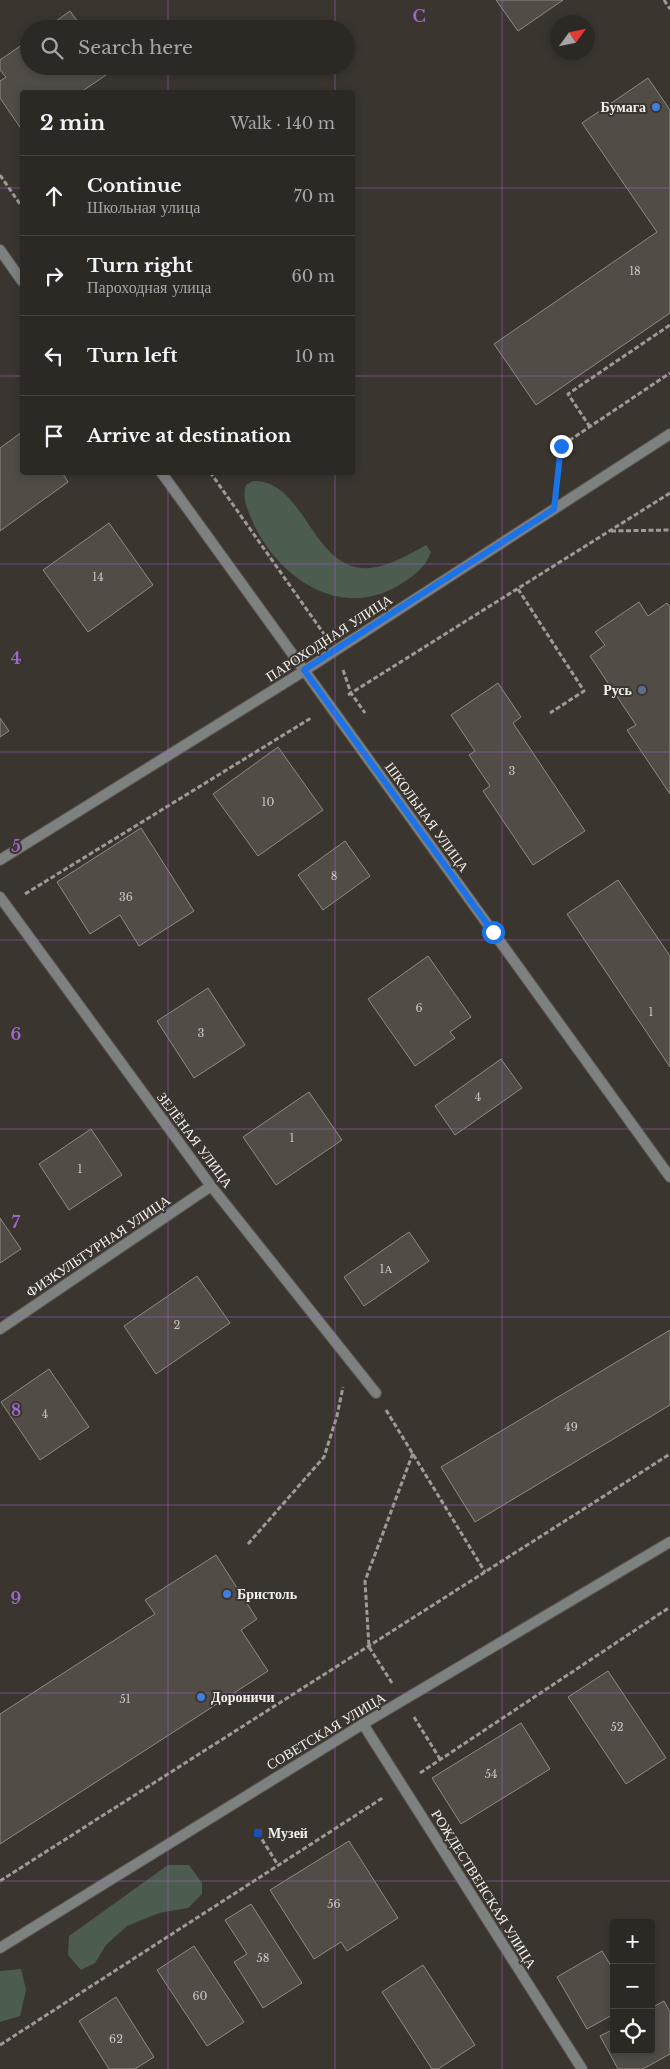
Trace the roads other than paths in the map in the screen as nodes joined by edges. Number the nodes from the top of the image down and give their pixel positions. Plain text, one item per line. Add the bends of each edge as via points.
1 (0, 250) edge
2 (20, 278) edge
3 (670, 434) edge
4 (163, 475) edge
5 (304, 670) junction
6 (0, 860) edge
7 (0, 897) edge
8 (670, 1177) edge
9 (211, 1186) junction
10 (0, 1329) edge
11 (376, 1393) dead end
12 (670, 1542) edge
13 (363, 1724) junction
14 (0, 1948) edge
15 (582, 2069) edge

1 - 2 street
3 - 5 street, ПАРОХОДНАЯ УЛИЦА
4 - 5 street, ШКОЛЬНАЯ УЛИЦА
5 - 6 street, ПАРОХОДНАЯ УЛИЦА
5 - 8 street, ШКОЛЬНАЯ УЛИЦА
7 - 9 street, ЗЕЛЁНАЯ УЛИЦА
9 - 10 street, ФИЗКУЛЬТУРНАЯ УЛИЦА
9 - 11 street, ЗЕЛЁНАЯ УЛИЦА
12 - 13 street, СОВЕТСКАЯ УЛИЦА
13 - 14 street, СОВЕТСКАЯ УЛИЦА
13 - 15 street, РОЖДЕСТВЕНСКАЯ УЛИЦА

